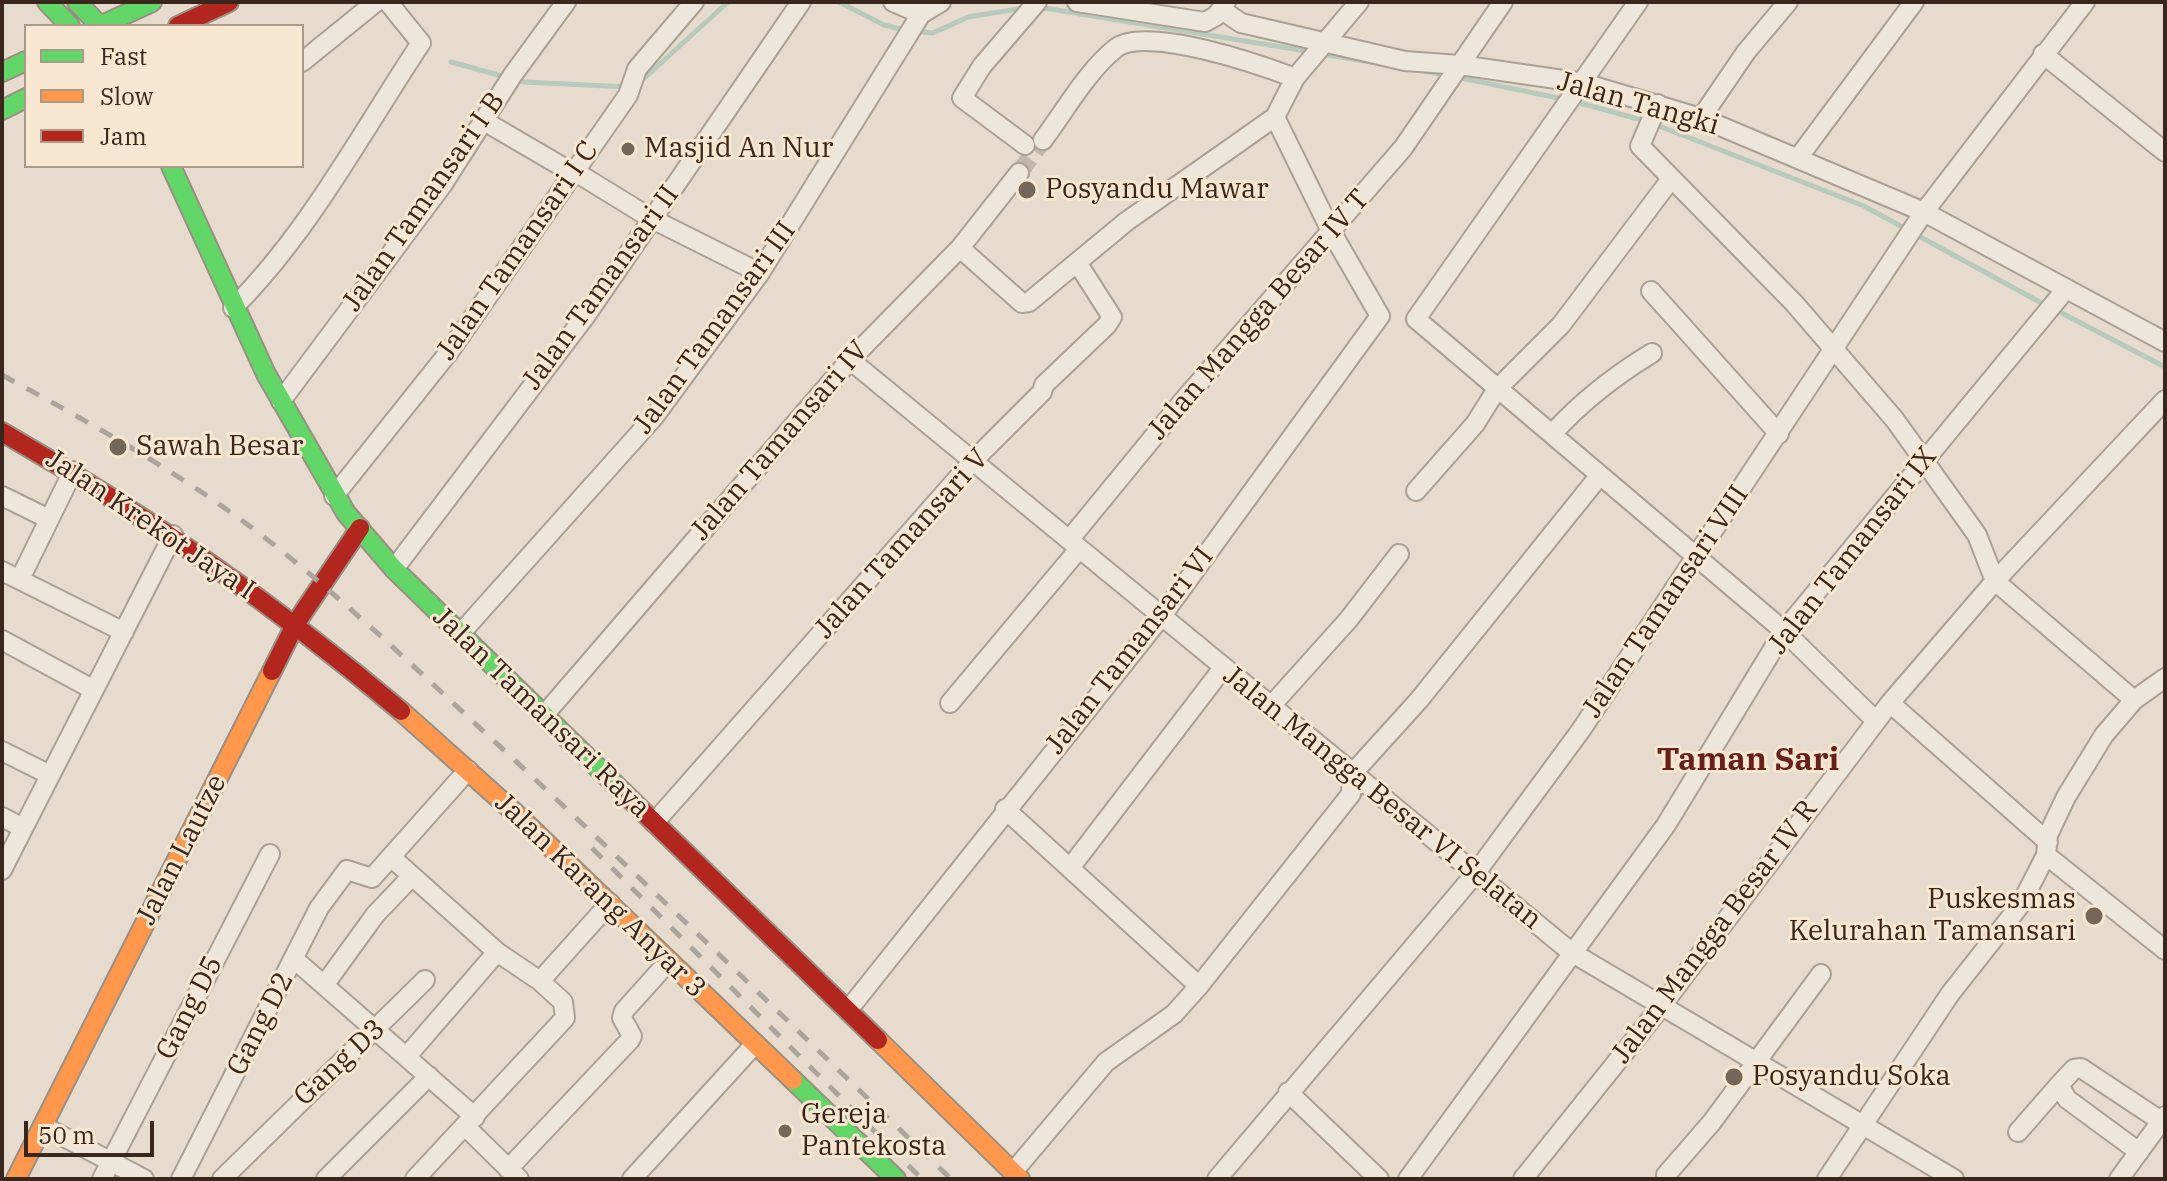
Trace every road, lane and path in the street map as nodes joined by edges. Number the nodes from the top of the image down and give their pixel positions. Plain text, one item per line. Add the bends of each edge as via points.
1 (77, 2) edge
2 (152, 2) edge
3 (229, 2) edge
4 (376, 2) edge
5 (388, 2) edge
6 (566, 2) edge
7 (694, 2) edge
8 (801, 2) edge
9 (893, 2) edge
10 (941, 2) edge
11 (1037, 2) edge
12 (1077, 2) edge
13 (1359, 2) edge
14 (1503, 2) edge
15 (1638, 2) edge
16 (1788, 2) edge
17 (1914, 2) edge
18 (2085, 2) edge
19 (49, 4) edge
20 (1224, 6) edge
21 (1145, 7) edge
22 (46, 24) edge
23 (68, 24) edge
24 (98, 24) edge
25 (104, 24) edge
26 (182, 24) edge
27 (916, 27) junction
28 (1326, 45) junction
29 (2043, 54) junction
30 (304, 60) edge
31 (24, 62) edge
32 (1459, 66) junction
33 (2, 72) edge
34 (1299, 74) junction
35 (1581, 86) junction
36 (24, 99) edge
37 (2, 110) edge
38 (1654, 113) junction
39 (1275, 117) junction
40 (1701, 118) junction
41 (484, 121) junction
42 (2165, 152) edge
43 (1798, 158) junction
44 (172, 168) edge
45 (574, 172) junction
46 (1019, 173) tunnel mouth
47 (1671, 179) junction
48 (652, 219) junction
49 (1917, 225) junction
50 (1332, 233) junction
51 (960, 248) junction
52 (1078, 264) junction
53 (760, 273) junction
54 (1651, 291) dead end
55 (2057, 301) junction
56 (233, 308) junction
57 (1380, 316) junction
58 (1416, 319) junction
59 (2165, 342) edge
60 (1835, 349) junction
61 (1652, 353) dead end
62 (850, 360) junction
63 (1497, 389) junction
64 (2165, 400) edge
65 (281, 401) junction
66 (2, 432) edge
67 (1552, 434) junction
68 (1779, 434) junction
69 (1924, 459) junction
70 (972, 462) junction
71 (73, 471) junction
72 (1600, 475) junction
73 (1416, 491) dead end
74 (2, 496) edge
75 (334, 496) junction
76 (49, 519) junction
77 (360, 528) junction
78 (173, 535) junction
79 (1074, 545) junction
80 (1399, 554) dead end
81 (1696, 558) junction
82 (394, 569) junction
83 (2, 571) edge
84 (20, 579) junction
85 (1995, 581) junction
86 (1161, 617) junction
87 (296, 623) junction
88 (1784, 631) junction
89 (124, 632) junction
90 (460, 634) junction
91 (2, 640) edge
92 (1223, 668) junction
93 (2165, 678) edge
94 (94, 690) junction
95 (2134, 700) junction
96 (950, 703) dead end
97 (1890, 703) junction
98 (1270, 707) junction
99 (545, 714) junction
100 (1876, 721) junction
101 (2, 751) edge
102 (468, 770) junction
103 (1352, 774) junction
104 (50, 775) junction
105 (1005, 809) junction
106 (2, 817) edge
107 (654, 823) junction
108 (23, 828) junction
109 (2047, 849) junction
110 (270, 854) dead end
111 (391, 857) junction
112 (1070, 868) junction
113 (2, 870) edge
114 (1475, 874) junction
115 (412, 876) junction
116 (610, 903) junction
117 (2165, 950) edge
118 (497, 952) junction
119 (1571, 952) junction
120 (294, 959) junction
121 (669, 961) junction
122 (1821, 974) dead end
123 (425, 980) dead end
124 (540, 981) junction
125 (325, 984) junction
126 (1199, 986) junction
127 (1660, 1008) junction
128 (849, 1009) junction
129 (375, 1030) junction
130 (755, 1044) junction
131 (407, 1056) junction
132 (1755, 1060) junction
133 (429, 1076) junction
134 (2059, 1085) junction
135 (1288, 1092) junction
136 (2163, 1119) edge
137 (470, 1121) junction
138 (1862, 1123) junction
139 (43, 1126) junction
140 (2018, 1132) dead end
141 (2139, 1152) junction
142 (111, 1161) junction
143 (513, 1174) edge
144 (1666, 1175) dead end
145 (1016, 1176) edge
146 (16, 1179) edge
147 (102, 1179) edge
148 (144, 1179) edge
149 (181, 1179) edge
150 (222, 1179) edge
151 (326, 1179) edge
152 (415, 1179) edge
153 (632, 1179) edge
154 (896, 1179) edge
155 (1217, 1179) edge
156 (1379, 1179) edge
157 (1408, 1179) edge
158 (1523, 1179) edge
159 (1827, 1179) edge
160 (1954, 1179) edge
161 (2119, 1179) edge

1 - 24 street
2 - 25 street
3 - 26 street
4 - 30 street
5 - 56 street via 421,43 306,221
6 - 41 street, Jalan Tamansari I B
7 - 45 street, Jalan Tamansari I C via 637,69
8 - 48 street, Jalan Tamansari II
9 - 27 street
10 - 27 street, Jalan Tamansari III
11 - 34 street via 962,98 1034,143 1116,48 1130,41
12 - 21 street, Jalan Tangki
13 - 28 street
14 - 32 street, Jalan Mangga Besar IV T
15 - 35 street
16 - 40 street
17 - 43 street
18 - 29 street, Jalan Tamansari VIII
19 - 22 street
19 - 23 street
20 - 21 street, Jalan Tangki via 1205,22
20 - 28 street, Jalan Tangki via 1241,23
27 - 53 street, Jalan Tamansari III
28 - 32 street, Jalan Tangki
28 - 34 street
29 - 42 street
29 - 49 street, Jalan Tamansari VIII
31 - 33 street
32 - 35 street, Jalan Tangki
32 - 50 street, Jalan Mangga Besar IV T via 1403,148
34 - 39 street
35 - 38 street, Jalan Tangki
35 - 58 street
36 - 37 street
38 - 40 street, Jalan Tangki
38 - 47 street via 1640,146
39 - 50 street
39 - 52 street via 1127,221
40 - 43 street, Jalan Tangki
41 - 45 street
41 - 65 street, Jalan Tamansari I B
43 - 49 street, Jalan Tangki
44 - 56 street, Jalan Tamansari Raya
45 - 48 street
45 - 75 street, Jalan Tamansari I C via 449,352
46 - 51 street, Jalan Tamansari IV
47 - 60 street
47 - 63 street via 1561,325
48 - 53 street
48 - 82 street, Jalan Tamansari II via 587,314
49 - 55 street, Jalan Tangki
49 - 60 street, Jalan Tamansari VIII
50 - 57 street
50 - 79 street, Jalan Mangga Besar IV T via 1183,401
51 - 52 street via 1022,303 1035,299
51 - 62 street, Jalan Tamansari IV
52 - 70 street, Jalan Tamansari V via 1112,317
53 - 90 street, Jalan Tamansari III via 654,417
54 - 68 street
55 - 59 street, Jalan Tangki
55 - 69 street, Jalan Tamansari IX
56 - 65 street, Jalan Tamansari Raya
57 - 58 street
57 - 86 street, Jalan Tamansari VI
58 - 63 street
60 - 68 street, Jalan Tamansari VIII
60 - 69 street
61 - 67 street via 1596,391
62 - 70 street, Jalan Mangga Besar VI Selatan
62 - 99 street, Jalan Tamansari IV
63 - 67 street
63 - 73 street via 1475,424
64 - 85 street, Jalan Mangga Besar IV R
65 - 75 street, Jalan Tamansari Raya
66 - 71 street, Jalan Krekot Jaya I
67 - 72 street
68 - 81 street, Jalan Tamansari VIII
69 - 85 street via 1977,535
69 - 88 street, Jalan Tamansari IX
70 - 79 street, Jalan Mangga Besar VI Selatan
70 - 107 street, Jalan Tamansari V
71 - 76 street
71 - 78 street, Jalan Krekot Jaya I
72 - 81 street
72 - 103 street via 1419,700
74 - 76 street
75 - 77 street, Jalan Tamansari Raya
76 - 84 street
77 - 82 street, Jalan Tamansari Raya
77 - 87 street, Jalan Lautze
78 - 87 street, Jalan Krekot Jaya I
78 - 89 street
79 - 86 street, Jalan Mangga Besar VI Selatan
79 - 96 street, Jalan Mangga Besar IV T
80 - 98 street
81 - 88 street
81 - 114 street, Jalan Tamansari VIII via 1581,730
82 - 90 street, Jalan Tamansari Raya
83 - 84 street
84 - 89 street
85 - 95 street
85 - 97 street, Jalan Mangga Besar IV R
86 - 92 street, Jalan Mangga Besar VI Selatan
86 - 105 street, Jalan Tamansari VI
87 - 102 street, Jalan Karang Anyar 3
87 - 139 street, Jalan Lautze
88 - 100 street
88 - 119 street, Jalan Tamansari IX via 1666,825
89 - 94 street
90 - 99 street, Jalan Tamansari Raya
91 - 94 street
92 - 98 street, Jalan Mangga Besar VI Selatan
92 - 112 street
93 - 95 street
94 - 104 street
95 - 109 street via 2066,797
97 - 100 street, Jalan Mangga Besar IV R
97 - 109 street
98 - 103 street, Jalan Mangga Besar VI Selatan
99 - 107 street, Jalan Tamansari Raya
100 - 127 street, Jalan Mangga Besar IV R
101 - 104 street
102 - 111 street
102 - 116 street, Jalan Karang Anyar 3
103 - 114 street, Jalan Mangga Besar VI Selatan
103 - 126 street via 1351,794
104 - 108 street
105 - 112 street
105 - 128 street, Jalan Tamansari VI
106 - 108 street
107 - 128 street, Jalan Tamansari Raya
108 - 113 street
109 - 117 street
109 - 138 street via 2021,904 1950,994
110 - 142 street, Gang D5
111 - 115 street
111 - 120 street, Gang D2 via 371,879 345,872 309,924
112 - 126 street
114 - 119 street, Jalan Mangga Besar VI Selatan
114 - 135 street, Jalan Tamansari VIII
115 - 118 street
115 - 125 street via 375,915
116 - 121 street, Jalan Karang Anyar 3
116 - 124 street
118 - 124 street
118 - 131 street
119 - 127 street, Jalan Mangga Besar VI Selatan
119 - 157 street, Jalan Tamansari IX
120 - 125 street
120 - 149 street, Gang D2
121 - 130 street, Jalan Karang Anyar 3
121 - 143 street via 624,1011 630,1040
122 - 132 street
123 - 129 street, Gang D3
124 - 137 street via 563,1002 565,1018
125 - 129 street
126 - 145 street via 1174,1014 1106,1062
127 - 132 street, Jalan Mangga Besar VI Selatan
127 - 158 street, Jalan Mangga Besar IV R
128 - 145 street, Jalan Tamansari Raya
129 - 131 street
129 - 150 street, Gang D3
130 - 153 street
130 - 154 street, Jalan Karang Anyar 3
131 - 133 street
132 - 138 street, Jalan Mangga Besar VI Selatan
132 - 144 street
133 - 137 street
133 - 151 street
134 - 136 street via 2081,1068
134 - 140 street
134 - 141 street via 2067,1099
135 - 155 street, Jalan Tamansari VIII
135 - 156 street
136 - 141 street
137 - 143 street
137 - 152 street
138 - 159 street
138 - 160 street, Jalan Mangga Besar VI Selatan
139 - 142 street
139 - 146 street, Jalan Lautze
141 - 161 street
142 - 147 street, Gang D5
142 - 148 street

